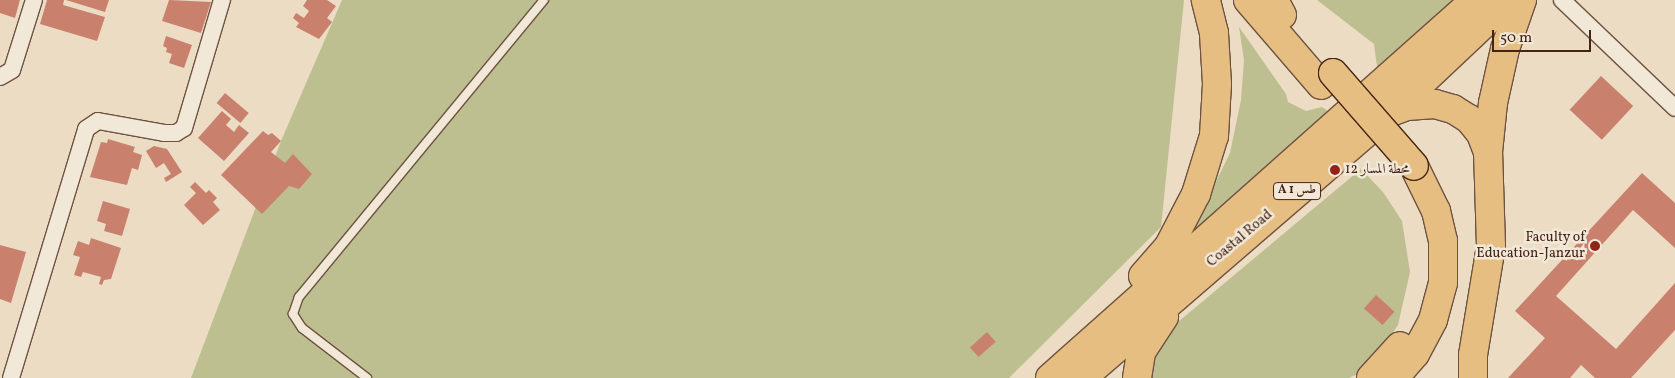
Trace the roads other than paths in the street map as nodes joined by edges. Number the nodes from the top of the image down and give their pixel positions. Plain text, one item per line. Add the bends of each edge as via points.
1 (34, 0) edge
2 (222, 0) edge
3 (544, 0) edge
4 (1206, 0) edge
5 (1248, 0) edge
6 (1465, 0) edge
7 (1475, 0) edge
8 (1509, 0) edge
9 (1522, 0) edge
10 (1562, 0) edge
11 (1275, 5) edge
12 (1450, 24) junction
13 (0, 76) edge
14 (1327, 80) junction
15 (1675, 108) edge
16 (1389, 113) junction
17 (1488, 152) junction
18 (1407, 171) junction
19 (1194, 278) junction
20 (1093, 337) junction
21 (11, 378) edge
22 (367, 378) edge
23 (1050, 378) edge
24 (1082, 378) edge
25 (1136, 378) edge
26 (1371, 378) edge
27 (1394, 378) edge
28 (1473, 378) edge

1 - 13 street via 12,70
2 - 21 street via 184,128 176,133 164,133 98,121 86,130
3 - 22 lane via 299,297 293,314 302,328
4 - 20 highway via 1214,33 1217,84 1214,136 1196,194 1168,246
5 - 14 highway
6 - 12 highway
7 - 12 highway, Coastal Road / A 1 طس
8 - 16 highway, Coastal Road / A 1 طس
9 - 17 highway via 1505,49 1493,103
10 - 15 street
11 - 14 highway
12 - 20 highway, Coastal Road / A 1 طس
14 - 18 highway, bridge
16 - 17 highway via 1407,106 1435,104 1453,109 1469,119 1481,134
16 - 19 highway, Coastal Road / A 1 طس
17 - 28 highway via 1491,246 1473,354
18 - 26 highway via 1424,233 1425,279 1417,312 1400,345
18 - 27 highway via 1436,211 1443,241 1443,283 1433,320 1416,354
19 - 24 highway, Coastal Road / A 1 طس
19 - 25 highway via 1151,335 1142,352
20 - 23 highway, Coastal Road / A 1 طس

